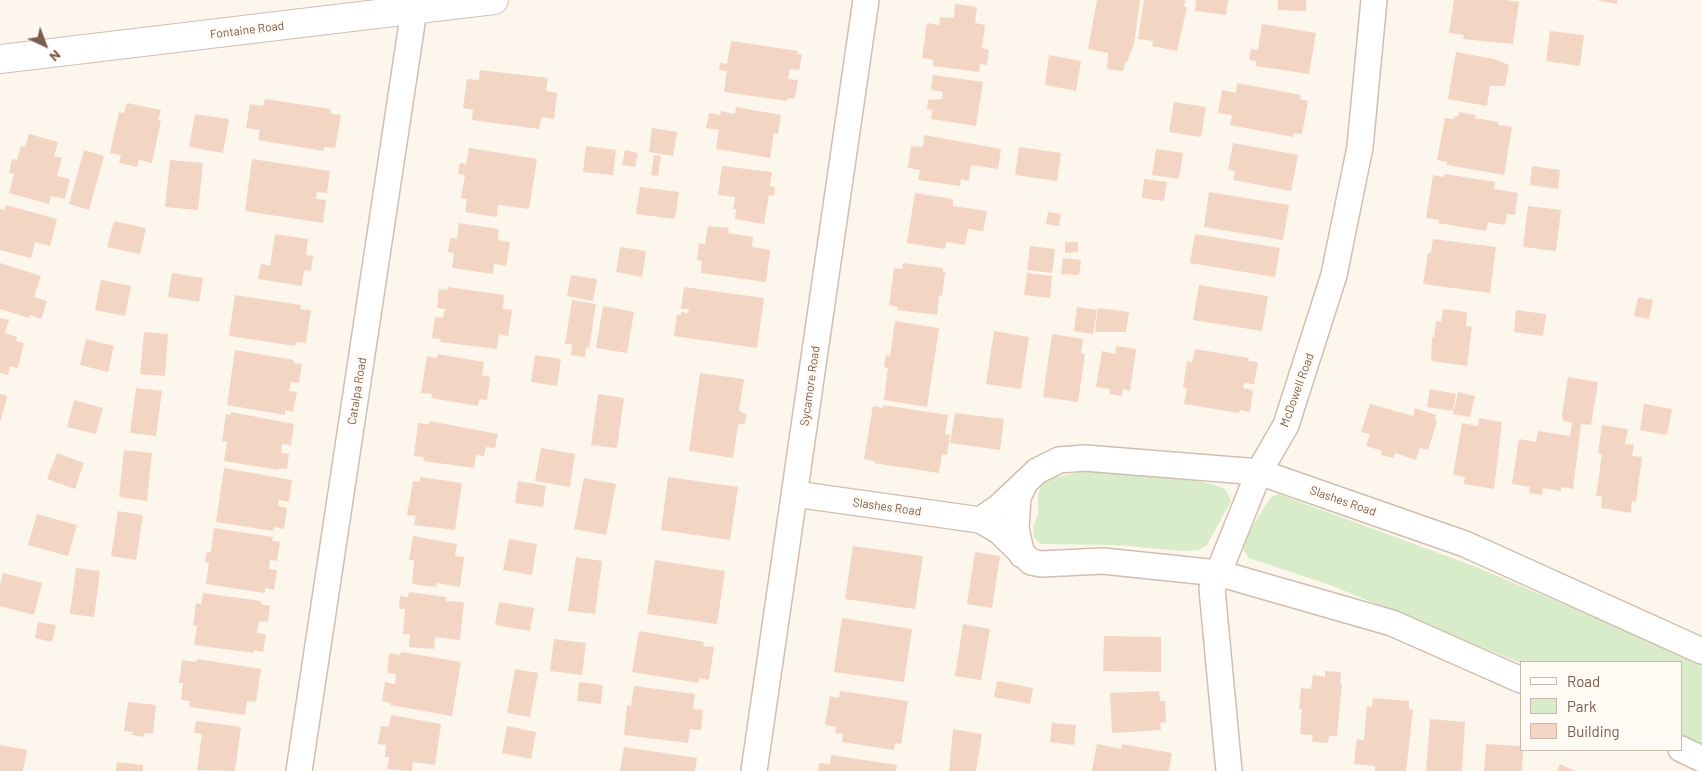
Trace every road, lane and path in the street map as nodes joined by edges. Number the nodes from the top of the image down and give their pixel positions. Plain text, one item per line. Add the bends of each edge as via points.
1 (494, 0) edge
2 (866, 0) edge
3 (1374, 0) edge
4 (414, 10) junction
5 (0, 59) edge
6 (1259, 472) junction
7 (1026, 481) junction
8 (795, 494) junction
9 (980, 520) junction
10 (1022, 555) junction
11 (1218, 573) junction
12 (1702, 651) edge
13 (1520, 680) edge
14 (1682, 749) edge
15 (1702, 759) edge
16 (299, 771) edge
17 (754, 771) edge
18 (1229, 771) edge

1 - 4 street, Fontaine Road
2 - 8 street, Sycamore Road
3 - 6 street, McDowell Road via 1360,147 1334,275 1286,425
4 - 5 street, Fontaine Road
4 - 16 street, Catalpa Road
6 - 7 street, Slashes Road via 1085,458 1060,460 1044,466
6 - 11 street, McDowell Road
6 - 12 street, Slashes Road via 1465,544
7 - 9 street, Slashes Road via 990,515
7 - 10 street via 1018,497 1016,529
8 - 9 street, Slashes Road
8 - 17 street, Sycamore Road
9 - 10 street, Slashes Road via 1000,531
10 - 11 street, Slashes Road via 1030,562 1041,564 1104,561
11 - 13 street, Slashes Road via 1392,623
11 - 18 street, McDowell Road via 1212,589 1212,608
14 - 15 street

